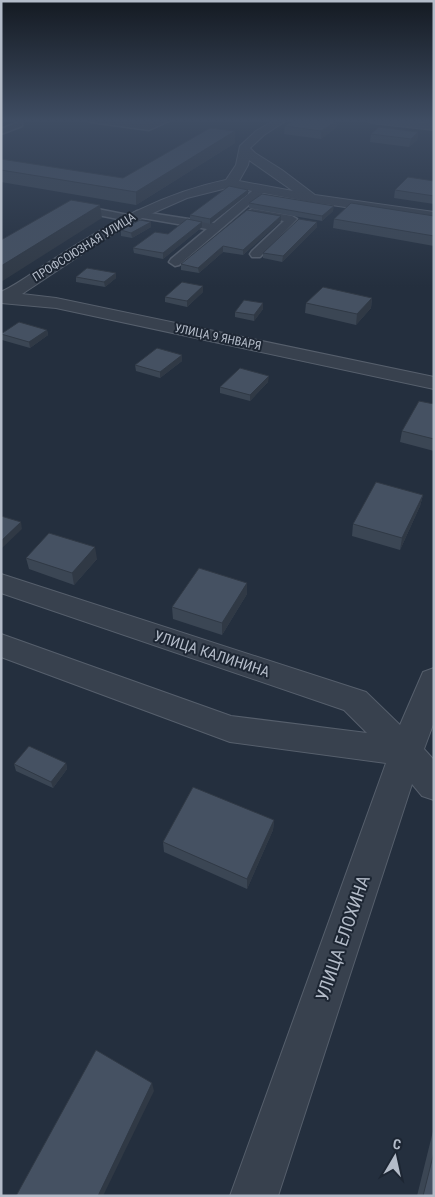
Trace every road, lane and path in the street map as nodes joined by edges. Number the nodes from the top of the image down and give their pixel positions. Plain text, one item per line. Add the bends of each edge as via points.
1 (235, 176) edge
2 (282, 176) edge
3 (231, 183) junction
4 (261, 189) junction
5 (311, 198) junction
6 (63, 205) edge
7 (237, 210) junction
8 (133, 216) junction
9 (434, 216) edge
10 (216, 227) junction
11 (256, 254) dead end
12 (175, 262) dead end
13 (2, 297) edge
14 (434, 383) edge
15 (1, 583) edge
16 (1, 645) edge
17 (434, 680) edge
18 (406, 752) junction
19 (434, 785) edge
20 (254, 1196) edge

1 - 3 street
2 - 5 street
3 - 4 street, ПРОФСОЮЗНАЯ УЛИЦА
3 - 8 street, ПРОФСОЮЗНАЯ УЛИЦА via 180,195
4 - 5 street, ПРОФСОЮЗНАЯ УЛИЦА
4 - 7 lane
5 - 9 street, ПРОФСОЮЗНАЯ УЛИЦА
6 - 8 lane
7 - 10 lane
7 - 11 lane via 292,219
8 - 10 lane
8 - 13 street, ПРОФСОЮЗНАЯ УЛИЦА
10 - 12 lane
13 - 14 street, УЛИЦА 9 ЯНВАРЯ via 56,303
15 - 18 street, УЛИЦА КАЛИНИНА via 355,701
16 - 18 street via 230,728
17 - 18 street, УЛИЦА ЕЛОХИНА
18 - 19 street, УЛИЦА КАЛИНИНА
18 - 20 street, УЛИЦА ЕЛОХИНА

